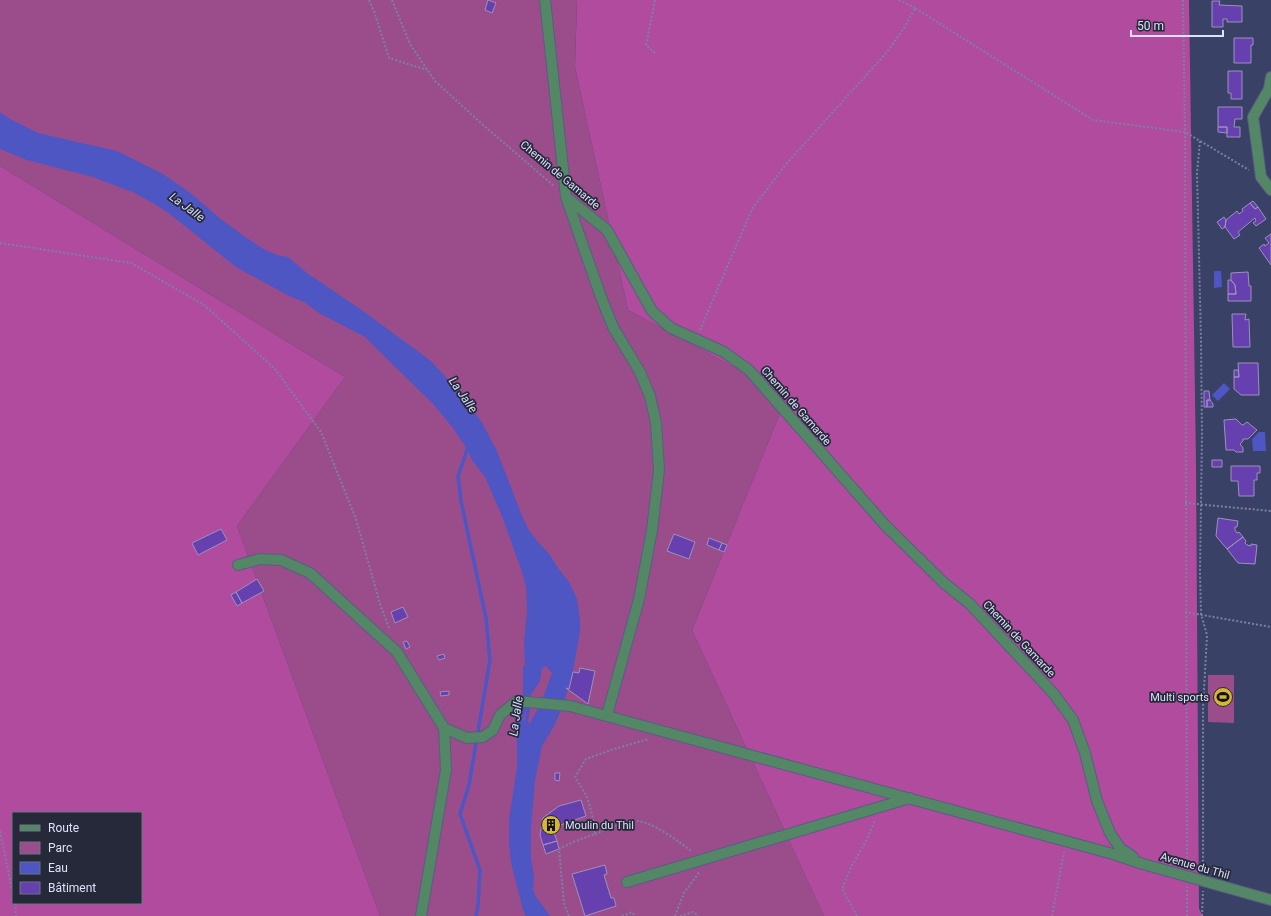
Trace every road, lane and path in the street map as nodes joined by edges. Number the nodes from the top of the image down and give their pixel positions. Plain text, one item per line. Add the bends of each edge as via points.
1 (369, 0) edge
2 (392, 0) edge
3 (545, 0) edge
4 (655, 0) edge
5 (899, 0) edge
6 (1183, 0) edge
7 (914, 8) junction
8 (655, 53) dead end
9 (427, 70) junction
10 (1271, 77) edge
11 (1185, 132) junction
12 (1200, 141) junction
13 (1261, 177) junction
14 (1271, 190) edge
15 (566, 197) junction
16 (0, 243) edge
17 (696, 340) junction
18 (1185, 503) junction
19 (1201, 504) junction
20 (1271, 511) edge
21 (238, 565) dead end
22 (1185, 612) junction
23 (1201, 614) junction
24 (1271, 627) edge
25 (389, 630) dead end
26 (607, 715) junction
27 (444, 728) junction
28 (650, 739) dead end
29 (910, 798) junction
30 (881, 807) junction
31 (0, 831) edge
32 (595, 834) junction
33 (1066, 841) junction
34 (700, 860) junction
35 (1143, 864) junction
36 (1187, 876) junction
37 (1203, 881) junction
38 (627, 882) dead end
39 (12, 890) edge
40 (1271, 900) edge
41 (15, 904) edge
42 (16, 916) edge
43 (421, 916) edge
44 (569, 916) edge
45 (622, 916) edge
46 (635, 916) edge
47 (675, 916) edge
48 (680, 916) edge
49 (699, 916) edge
50 (857, 916) edge
51 (1052, 916) edge
52 (1187, 916) edge
53 (1202, 916) edge

1 - 9 path via 389,58
2 - 9 path, Chemin de Gamarde via 410,44
3 - 15 street
4 - 8 path via 646,45
5 - 7 path
6 - 11 path
7 - 11 path via 1093,120
7 - 17 path via 887,52 788,163 752,209
9 - 15 path, Chemin de Gamarde via 446,92
10 - 13 street via 1269,89 1253,117
11 - 12 path
11 - 18 path
12 - 13 path
12 - 19 path via 1197,173 1202,340
13 - 14 street
15 - 17 street, Chemin de Gamarde via 606,230 652,310 671,328
15 - 26 street via 607,312 640,372 650,396 656,423 659,470 652,530 639,600
16 - 25 path via 131,263 204,305 275,369 322,432 356,519
17 - 35 street, Chemin de Gamarde via 724,352 749,370 884,525 944,583 970,604 1054,694 1073,720 1096,801 1110,833 1120,848
18 - 19 path
18 - 22 path
19 - 20 path
19 - 23 path
21 - 27 street via 260,558 281,560 310,573 397,652
22 - 23 path
22 - 36 path
23 - 24 path
23 - 37 path via 1208,635 1203,708
26 - 27 street, Avenue du Thil via 570,706 517,701 500,715 493,730 483,737 467,738
26 - 29 street, Avenue du Thil
27 - 43 street via 446,770
28 - 32 path via 586,759 575,777 587,797
29 - 30 street
29 - 33 street, Avenue du Thil
30 - 34 street
30 - 50 path via 842,889
31 - 39 path
32 - 34 path via 638,821 660,828
32 - 44 path via 560,849 564,904
33 - 35 street, Avenue du Thil
33 - 51 path
34 - 38 street
34 - 47 path via 699,873 684,894
35 - 36 street, Avenue du Thil
36 - 37 street, Avenue du Thil
36 - 52 path
37 - 40 street, Avenue du Thil
37 - 53 path
41 - 42 path
45 - 46 path via 632,912
48 - 49 path via 693,912

